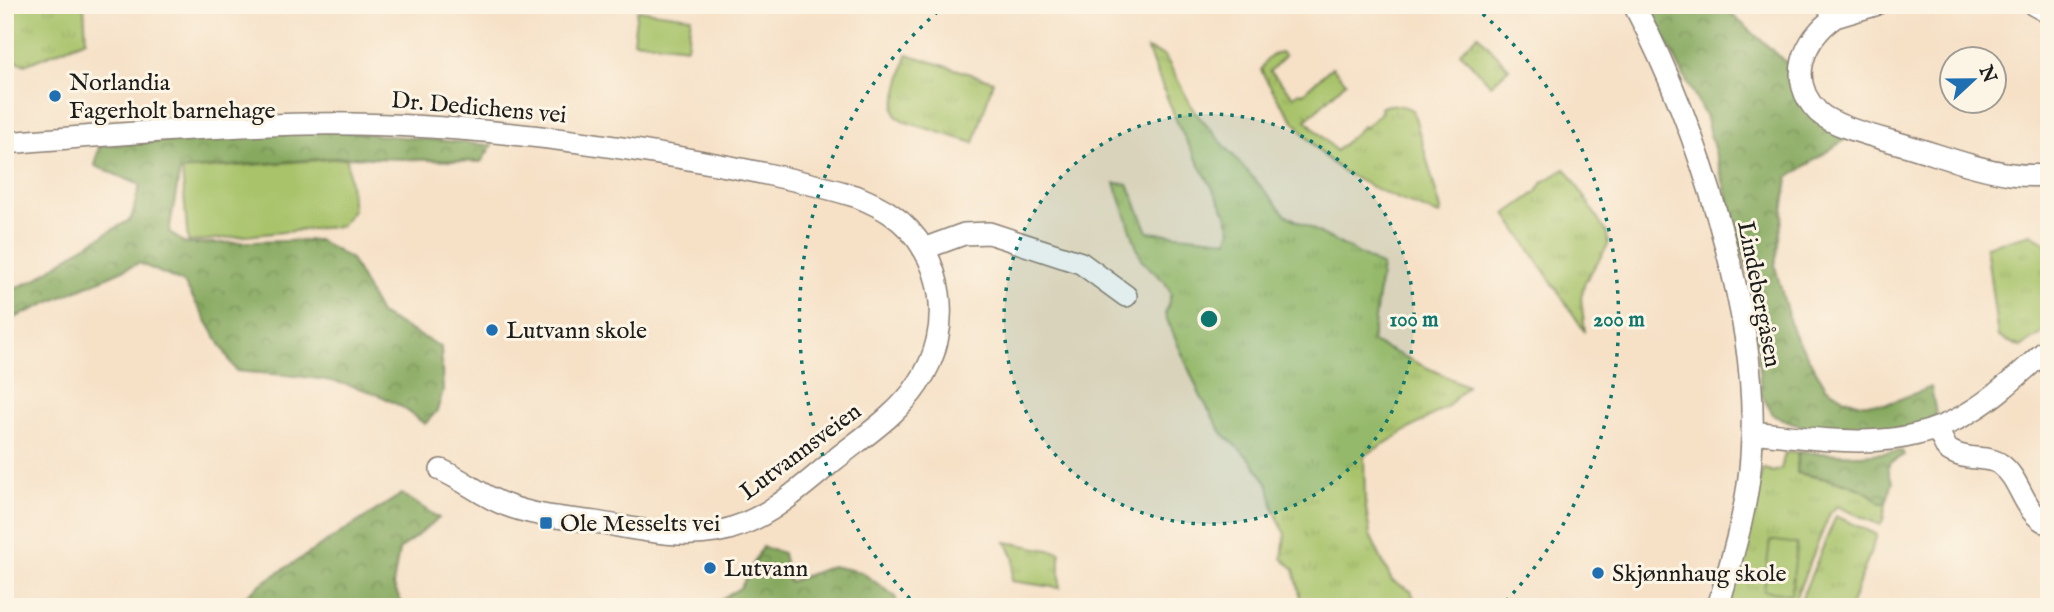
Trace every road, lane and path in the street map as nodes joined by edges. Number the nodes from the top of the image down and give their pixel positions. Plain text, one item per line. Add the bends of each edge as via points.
1 (1634, 5) edge
2 (1875, 5) edge
3 (2034, 5) edge
4 (1831, 11) edge
5 (2049, 13) edge
6 (5, 143) edge
7 (2049, 174) edge
8 (923, 249) junction
9 (1126, 296) dead end
10 (2049, 348) edge
11 (1937, 429) junction
12 (1752, 432) junction
13 (441, 470) dead end
14 (2049, 524) edge
15 (1718, 607) edge

1 - 12 street, Lindebergåsen via 1678,99 1731,264 1749,356
2 - 4 street
3 - 5 street
4 - 7 street via 1811,41 1801,76 1805,90 1827,118 1989,170
6 - 8 street, Dr. Dedichens vei via 310,124 545,138 689,159 841,191 893,215
8 - 9 street via 964,234 989,233 1081,263
8 - 13 street, Lutvannsveien via 940,292 941,323 935,351 918,385 881,423 752,521 714,533 687,534 550,515 506,505
10 - 11 street via 1989,400
11 - 12 street via 1875,442
11 - 14 street via 1947,449 1964,457 1997,461 2007,469 2031,510
12 - 15 street, Lindebergåsen via 1743,512

